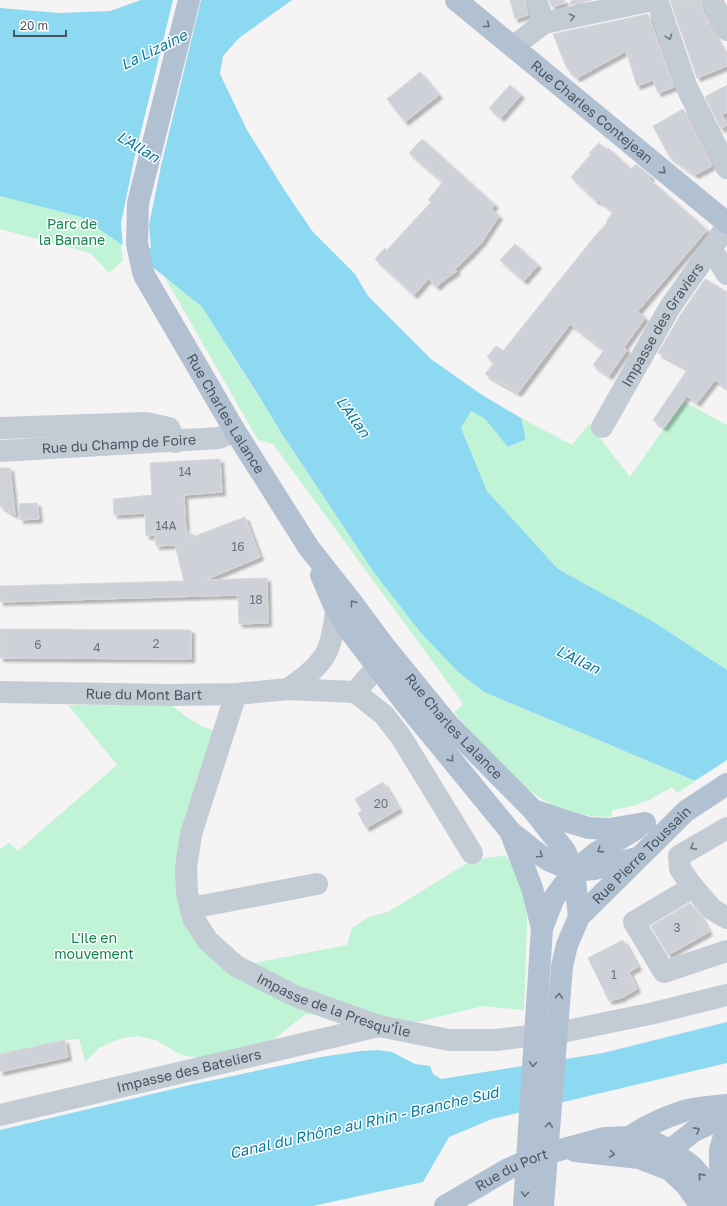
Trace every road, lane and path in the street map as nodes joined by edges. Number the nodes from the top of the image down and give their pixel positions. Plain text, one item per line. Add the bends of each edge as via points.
1 (189, 0) edge
2 (456, 0) edge
3 (536, 0) edge
4 (653, 0) edge
5 (657, 0) edge
6 (713, 0) edge
7 (544, 23) junction
8 (727, 30) edge
9 (514, 46) junction
10 (727, 168) edge
11 (727, 225) edge
12 (711, 249) junction
13 (727, 274) edge
14 (602, 427) dead end
15 (0, 428) edge
16 (236, 431) junction
17 (176, 442) junction
18 (0, 451) edge
19 (309, 548) junction
20 (336, 610) junction
21 (352, 634) junction
22 (379, 648) junction
23 (327, 649) junction
24 (288, 689) junction
25 (346, 691) junction
26 (0, 692) edge
27 (236, 694) junction
28 (406, 704) junction
29 (727, 784) edge
30 (533, 810) junction
31 (686, 812) junction
32 (645, 823) junction
33 (727, 828) edge
34 (510, 831) junction
35 (472, 853) dead end
36 (641, 856) junction
37 (574, 871) junction
38 (316, 884) dead end
39 (693, 887) junction
40 (191, 908) junction
41 (579, 917) junction
42 (727, 918) edge
43 (542, 928) junction
44 (727, 951) edge
45 (727, 995) edge
46 (379, 1026) junction
47 (727, 1105) edge
48 (684, 1111) junction
49 (0, 1115) edge
50 (727, 1116) edge
51 (727, 1126) edge
52 (630, 1137) junction
53 (560, 1150) junction
54 (670, 1160) junction
55 (727, 1199) edge
56 (445, 1206) edge
57 (524, 1206) edge
58 (542, 1206) edge
59 (701, 1206) edge
60 (727, 1206) edge

1 - 16 main road, Rue Charles Lalance via 138,203 137,244 145,277
2 -> 9 main road, Rue Charles Contejean
3 - 7 street
7 -> 4 street
5 -> 10 street via 686,88
6 - 8 street
7 - 9 street
9 -> 11 main road, Rue Charles Contejean
11 - 12 street, Impasse des Graviers
12 - 13 street
12 - 14 street, Impasse des Graviers via 670,307
15 - 17 street via 146,423 169,428
16 - 17 street, Rue du Champ de Foire via 219,438
16 - 19 main road, Rue Charles Lalance
17 - 18 street, Rue du Champ de Foire
19 - 20 main road, Rue Charles Lalance
22 -> 19 main road, Rue Charles Lalance via 351,601
20 - 21 main road, Rue Charles Lalance
20 - 23 street, Rue du Mont Bart via 335,626
21 - 22 main road, Rue Charles Lalance
21 - 22 street, Rue du Mont Bart
21 - 23 street, Rue du Mont Bart via 339,636
22 - 25 street via 371,674
22 - 28 main road, Rue Charles Lalance
22 - 30 main road, Rue Charles Lalance via 447,723
23 - 24 street, Rue du Mont Bart via 306,677
23 - 25 street, Rue du Mont Bart via 328,676
24 - 25 street, Rue du Mont Bart
24 - 27 street, Rue du Mont Bart
25 - 28 street, Rue du Mont Bart
25 - 35 street via 384,715 404,741
26 - 27 street, Rue du Mont Bart
27 - 40 street, Impasse de la Presqu'Île via 191,834 186,867 187,893
28 -> 34 main road, Rue Charles Lalance
29 - 31 main road
30 - 32 main road, Rue Charles Lalance via 589,828 610,829
30 - 37 main road via 565,851
31 - 32 main road, Rue Pierre Toussain
31 - 36 main road, Rue Pierre Toussain
32 -> 37 main road, Rue Pierre Toussain via 596,853
33 -> 39 street via 679,856 680,869
34 -> 37 main road via 544,858
34 - 43 main road, Rue Charles Lalance via 532,888
36 - 37 main road via 594,869
36 - 41 main road, Rue Pierre Toussain
37 - 41 main road
37 - 43 main road, Rue Pierre Toussain via 554,898
38 - 40 street
39 - 42 street via 712,909
39 - 44 street via 634,922 664,972
40 - 46 street, Impasse de la Presqu'Île via 193,918 208,941 236,966 295,996
58 -> 41 main road, bridge via 562,966 567,945
43 -> 57 main road, bridge
45 - 46 street, Impasse de la Presqu'Île via 567,1031 496,1040 449,1040
46 - 49 street, Impasse des Bateliers
47 - 48 main road
48 - 52 main road
48 - 54 main road via 671,1125 668,1136
54 -> 50 main road via 694,1132
51 - 55 main road via 720,1150 720,1165
52 - 53 main road, Rue du Port via 604,1138
52 - 54 main road via 655,1143
53 -> 54 main road via 639,1158 656,1154
53 - 56 main road, Rue du Port via 508,1168
54 - 59 main road
60 -> 54 main road via 692,1166

